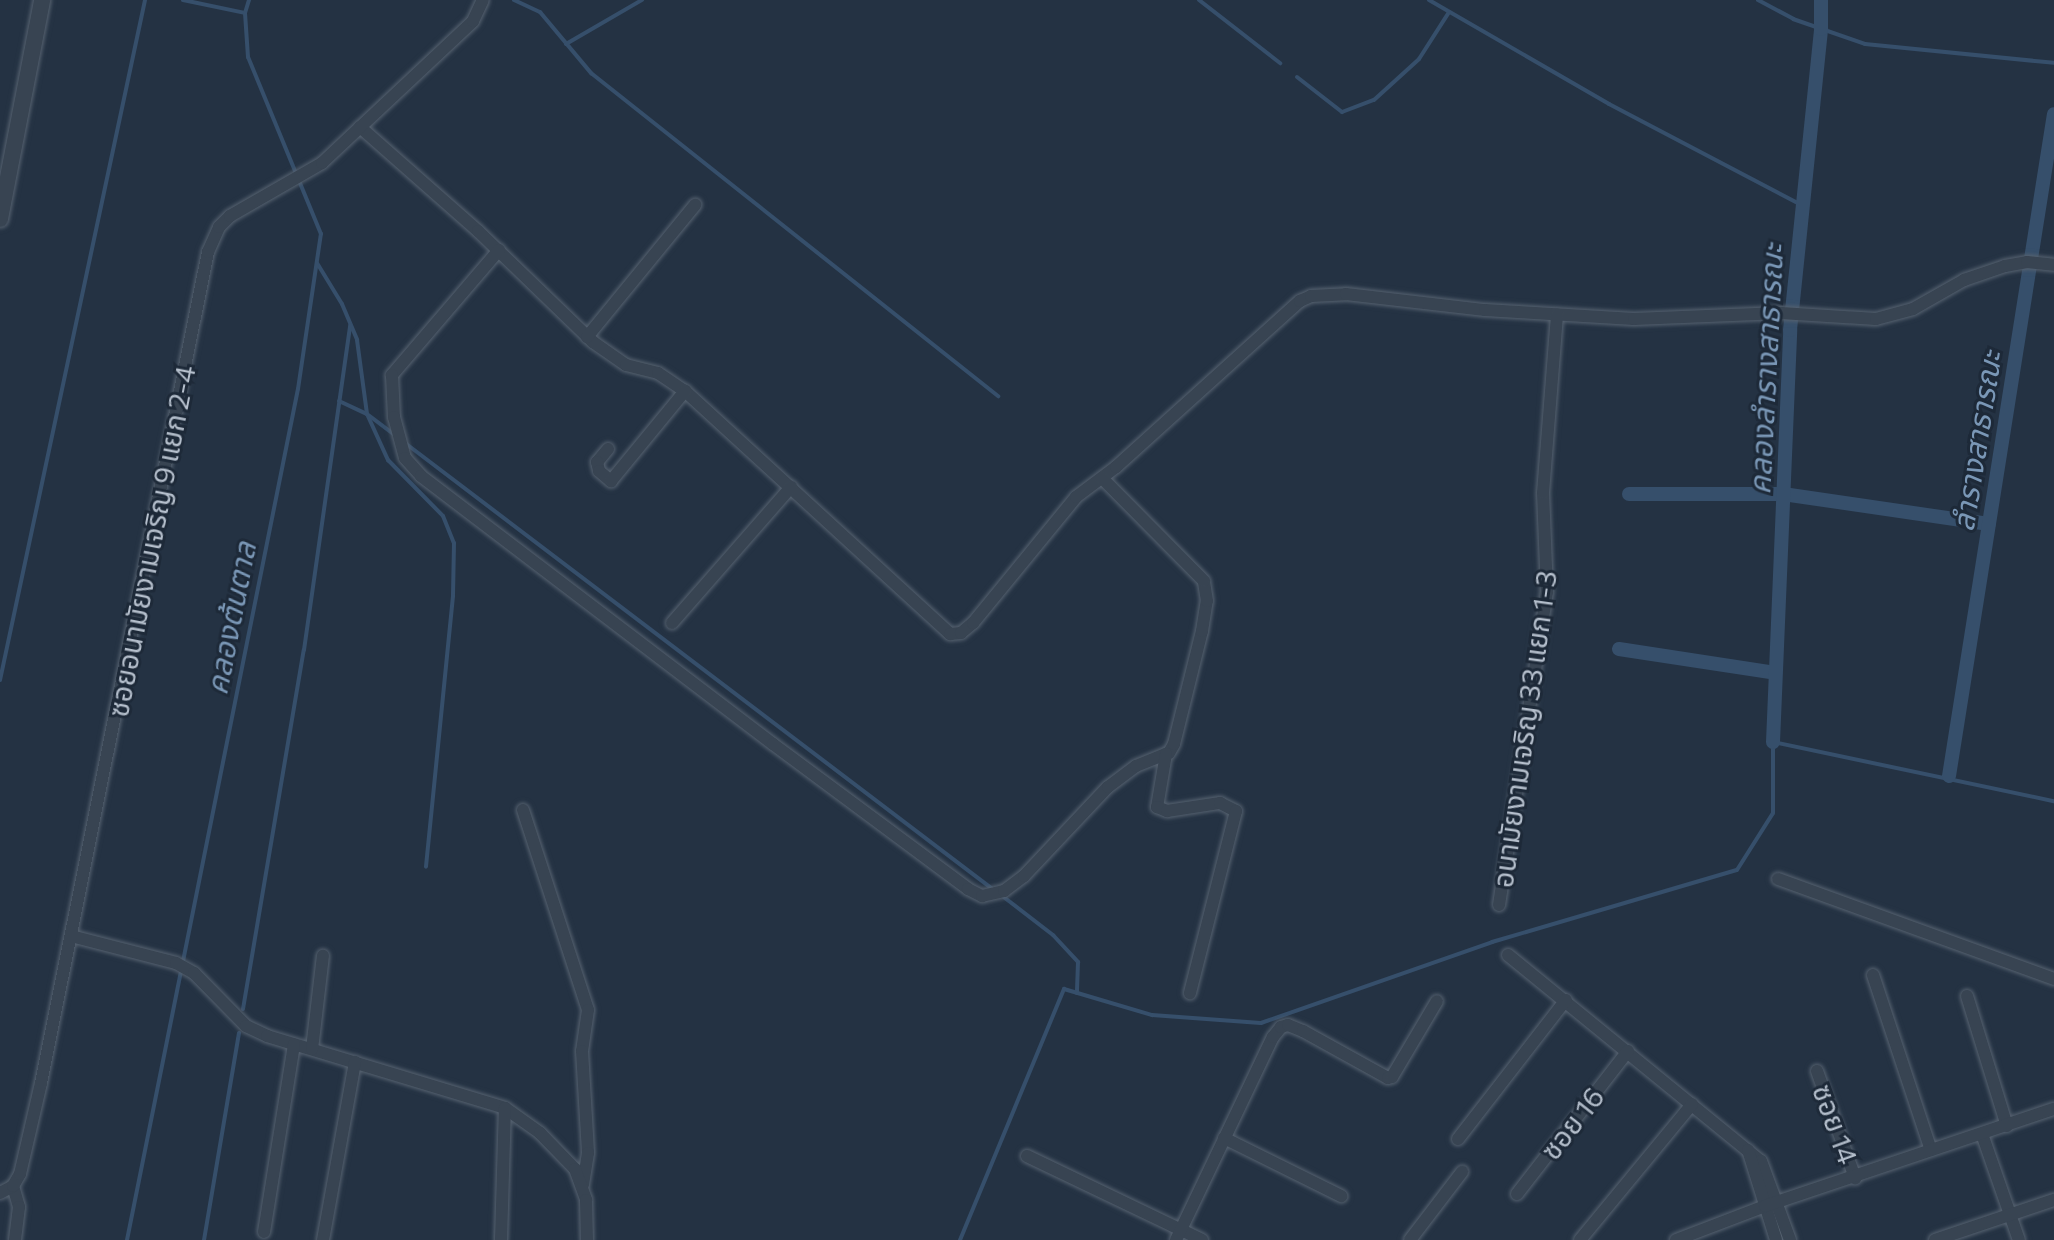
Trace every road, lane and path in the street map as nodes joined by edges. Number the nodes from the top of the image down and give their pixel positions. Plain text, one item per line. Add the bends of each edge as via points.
1 (42, 0) edge
2 (483, 0) edge
3 (360, 127) junction
4 (695, 205) dead end
5 (0, 219) edge
6 (499, 250) junction
7 (2048, 264) edge
8 (1557, 315) junction
9 (587, 337) junction
10 (685, 391) junction
11 (608, 449) dead end
12 (1102, 478) junction
13 (791, 487) junction
14 (672, 623) dead end
15 (1166, 754) junction
16 (523, 810) dead end
17 (1778, 879) dead end
18 (1499, 905) dead end
19 (71, 936) junction
20 (1508, 955) dead end
21 (323, 956) dead end
22 (1873, 975) dead end
23 (2054, 979) edge
24 (1190, 993) dead end
25 (1967, 996) dead end
26 (1566, 1000) junction
27 (1437, 1001) dead end
28 (294, 1044) junction
29 (312, 1049) junction
30 (1628, 1051) junction
31 (355, 1062) junction
32 (1817, 1071) dead end
33 (1692, 1104) junction
34 (505, 1108) junction
35 (2054, 1109) edge
36 (2007, 1126) junction
37 (1982, 1134) junction
38 (1224, 1138) junction
39 (1458, 1139) dead end
40 (1931, 1150) junction
41 (1027, 1156) dead end
42 (1462, 1172) dead end
43 (1855, 1178) junction
44 (583, 1185) junction
45 (13, 1186) junction
46 (0, 1193) edge
47 (1517, 1194) dead end
48 (1341, 1196) dead end
49 (2054, 1200) edge
50 (1771, 1204) junction
51 (2010, 1214) junction
52 (264, 1232) dead end
53 (1178, 1235) edge
54 (15, 1240) edge
55 (323, 1240) edge
56 (501, 1240) edge
57 (587, 1240) edge
58 (1202, 1240) edge
59 (1410, 1240) edge
60 (1580, 1240) edge
61 (1676, 1240) edge
62 (1776, 1240) edge
63 (1790, 1240) edge
64 (1935, 1240) edge
65 (2019, 1240) edge

1 - 5 street
2 - 3 street, ซอยอนามัยงามเจริญ 9 แยก 2-4 via 473,21
3 - 6 street
3 - 19 street, ซอยอนามัยงามเจริญ 9 แยก 2-4 via 306,174 230,216 208,252
4 - 9 street
6 - 9 street
6 - 15 street via 392,375 394,417 405,458 421,476 797,762 982,896 1004,891 1024,876 1108,787 1136,766
7 - 8 street via 2027,262 1964,280 1896,315 1876,319 1781,313 1634,319
8 - 12 street via 1346,294 1311,296
8 - 18 street, อนามัยงามเจริญ 33 แยก 1-3 via 1543,493 1547,592
9 - 10 street via 617,360 658,373
10 - 11 street via 611,481 597,462
10 - 13 street
12 - 13 street via 1076,497 973,623 950,634
12 - 15 street via 1204,581 1202,631 1174,744
13 - 14 street
15 - 24 street via 1157,807 1167,811 1220,803 1236,811
16 - 44 street via 588,1010 582,1051 588,1153
17 - 23 street
19 - 28 street via 176,963 190,970 246,1026
19 - 45 street, ซอยอนามัยงามเจริญ 9 แยก 2-4 via 20,1174
20 - 26 street
21 - 29 street
22 - 40 street
25 - 36 street
26 - 30 street
26 - 39 street
27 - 38 street via 1388,1078 1303,1031 1281,1027
28 - 29 street
28 - 52 street
29 - 31 street
30 - 33 street
30 - 47 street, ซอย 16
31 - 34 street
31 - 55 street
32 - 43 street, ซอย 14
33 - 50 street via 1748,1150
33 - 60 street
34 - 44 street via 560,1152
34 - 56 street
35 - 36 street
36 - 37 street
37 - 40 street
37 - 51 street
38 - 48 street
38 - 53 street
40 - 43 street
41 - 53 street
42 - 59 street
43 - 50 street
44 - 57 street
45 - 46 street
45 - 54 street via 19,1207
49 - 51 street
50 - 61 street
50 - 62 street
50 - 63 street
51 - 64 street
51 - 65 street
53 - 58 street

